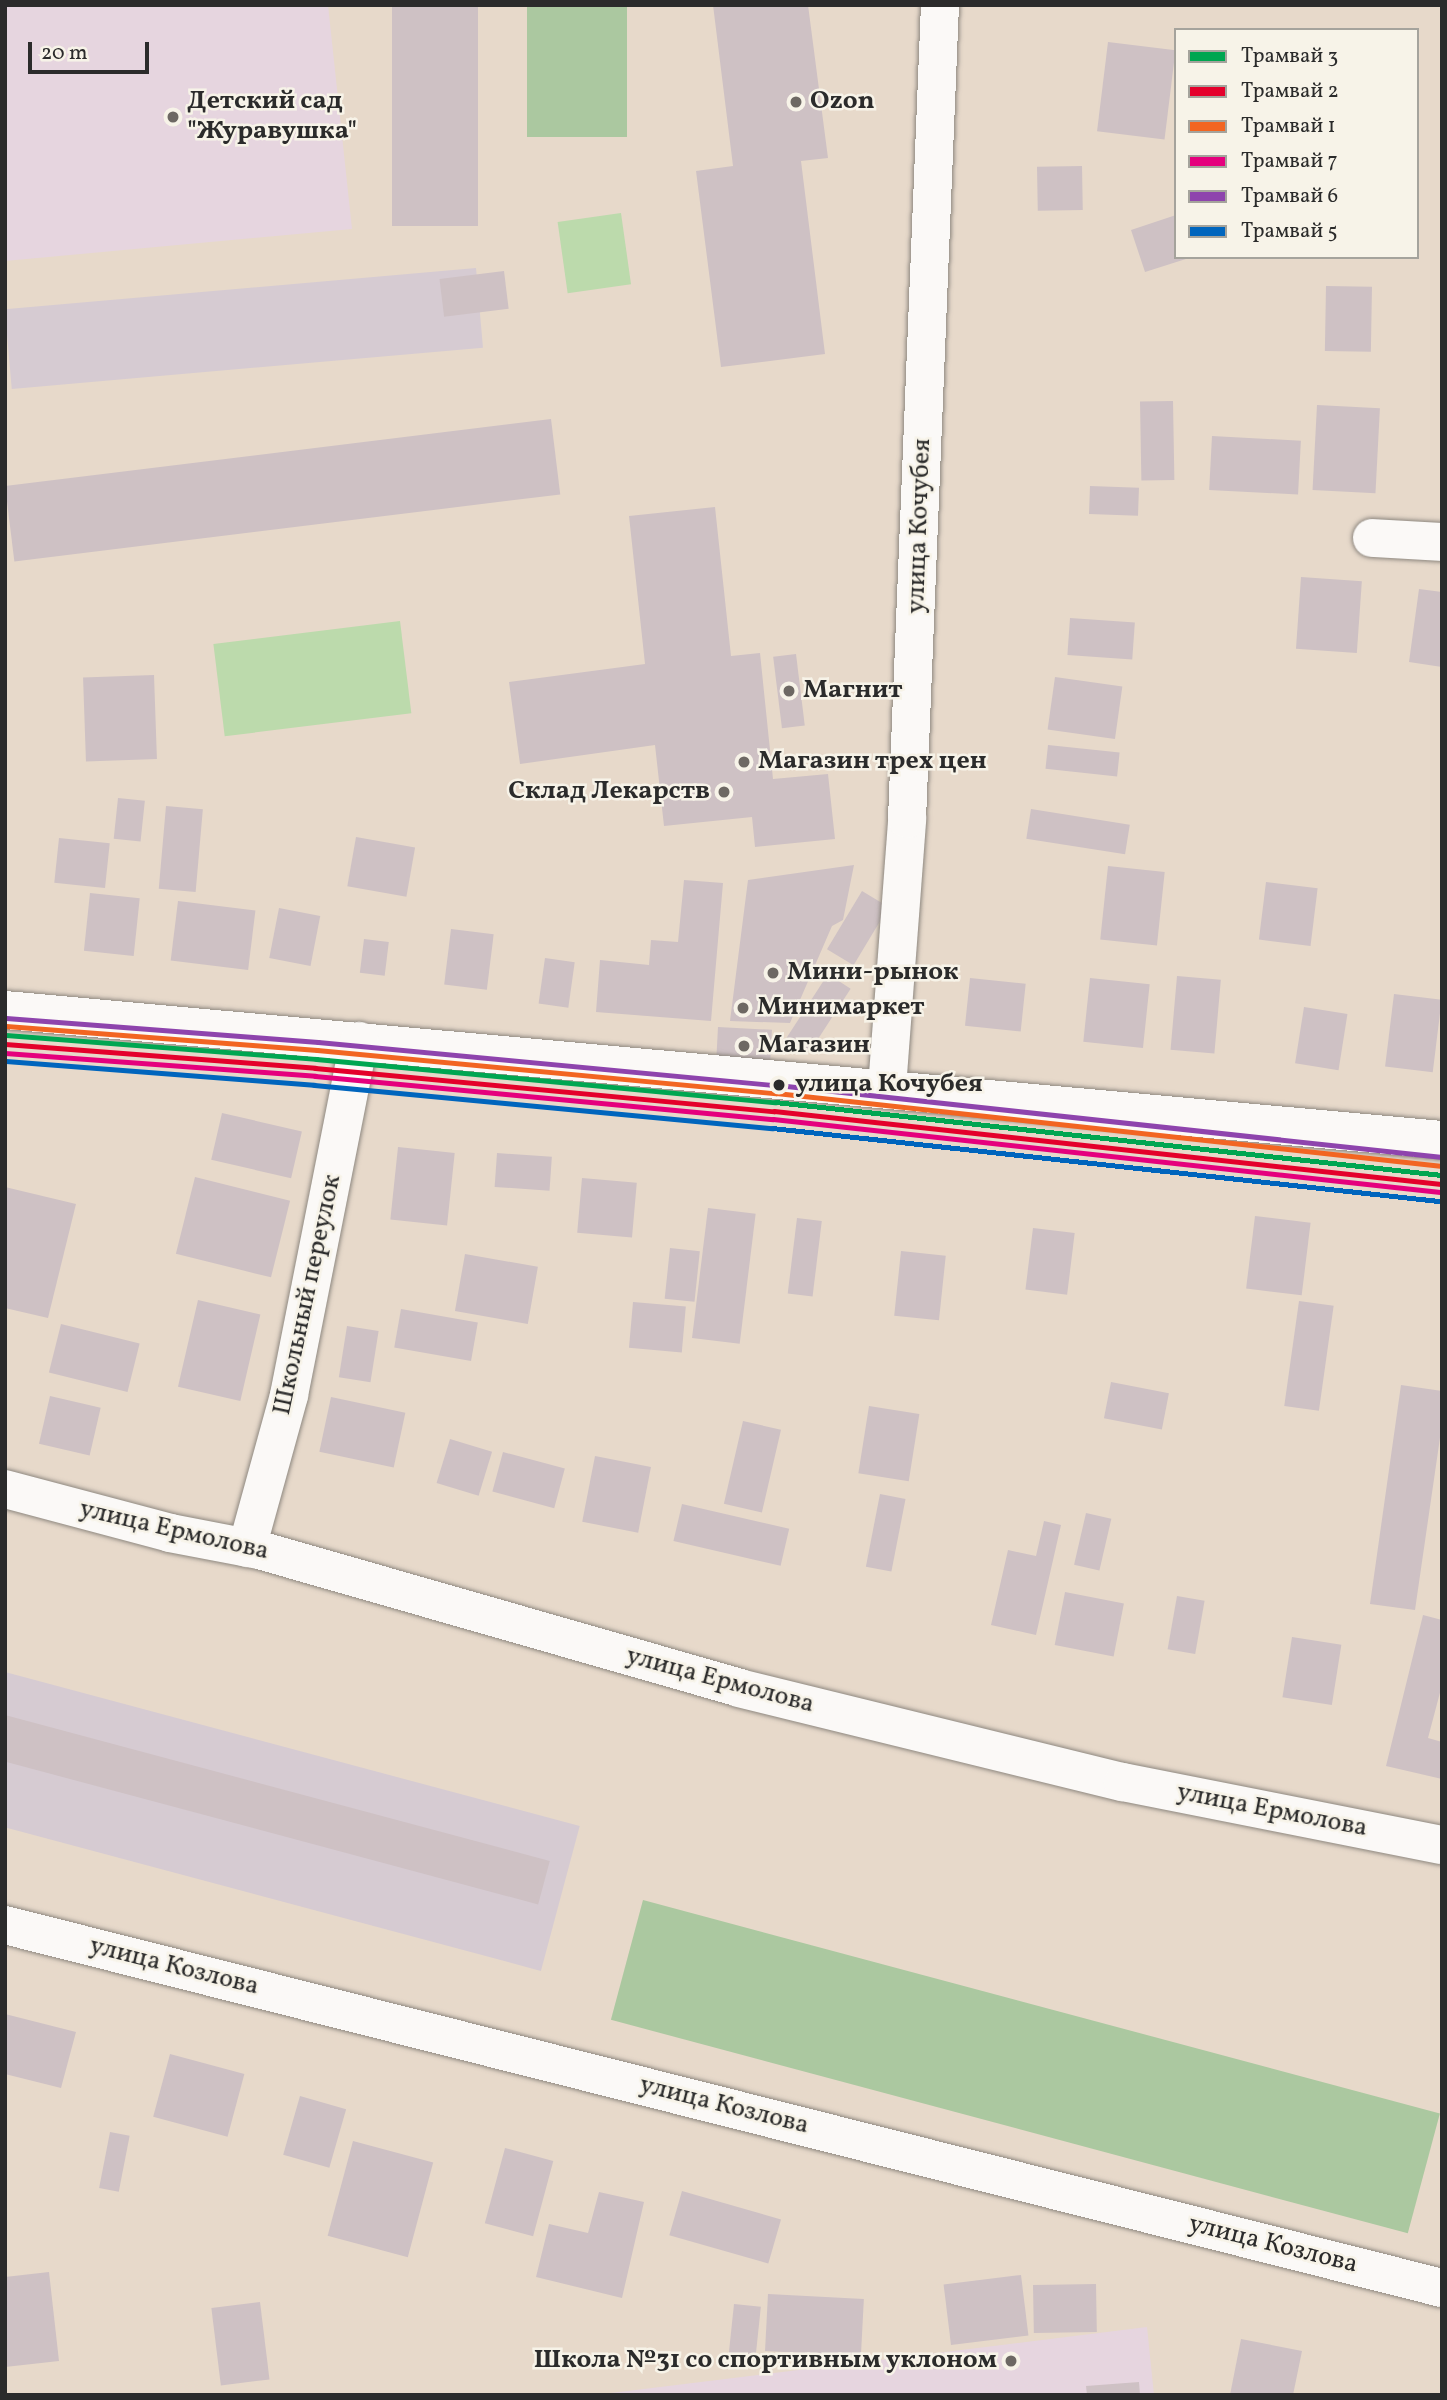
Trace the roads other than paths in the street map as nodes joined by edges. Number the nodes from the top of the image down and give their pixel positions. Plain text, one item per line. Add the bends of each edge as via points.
1 (940, 5) edge
2 (1372, 538) dead end
3 (1442, 542) edge
4 (5, 1010) edge
5 (359, 1041) junction
6 (887, 1088) junction
7 (1442, 1140) edge
8 (5, 1489) edge
9 (247, 1548) junction
10 (1442, 1845) edge
11 (5, 1925) edge
12 (1442, 2288) edge

1 - 6 street, улица Кочубея via 908,805
2 - 3 street
4 - 5 street
5 - 6 street
5 - 9 street, Школьный переулок via 289,1395
6 - 7 street
8 - 9 street, улица Ермолова via 170,1533
9 - 10 street, улица Ермолова via 739,1689 1123,1782
11 - 12 street, улица Козлова

